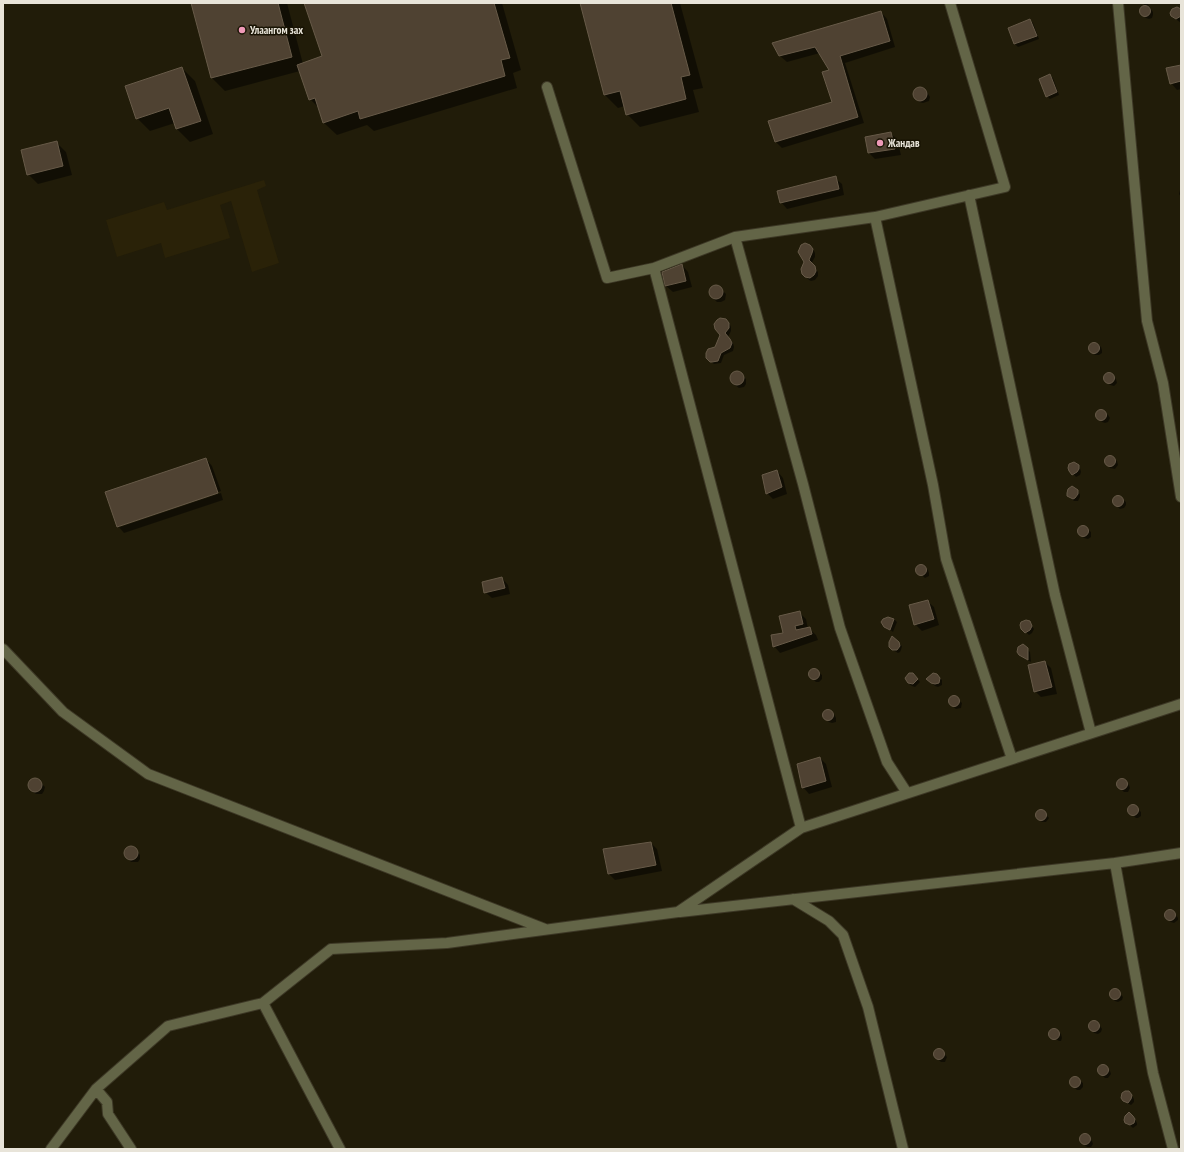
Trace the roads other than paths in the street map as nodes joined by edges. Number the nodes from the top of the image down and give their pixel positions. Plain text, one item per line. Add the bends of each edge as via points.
1 (950, 3) edge
2 (1118, 3) edge
3 (547, 87) dead end
4 (969, 195) junction
5 (875, 217) junction
6 (735, 238) junction
7 (654, 268) junction
8 (1181, 497) edge
9 (3, 649) edge
10 (1181, 704) edge
11 (1091, 733) junction
12 (1012, 759) junction
13 (907, 793) junction
14 (801, 828) junction
15 (1181, 853) edge
16 (1115, 863) junction
17 (793, 899) junction
18 (678, 912) junction
19 (547, 929) junction
20 (263, 1003) junction
21 (96, 1089) junction
22 (51, 1149) edge
23 (131, 1149) edge
24 (340, 1149) edge
25 (903, 1149) edge
26 (1173, 1149) edge

1 - 4 street via 1005,187
2 - 8 street via 1147,321 1163,383
3 - 7 street via 607,278
4 - 5 street
4 - 11 street via 1055,595
5 - 6 street
5 - 12 street via 946,559
6 - 7 street
6 - 13 street via 840,628 888,762
7 - 14 street
9 - 19 street via 63,712 148,774
10 - 11 street
11 - 12 street
12 - 13 street
13 - 14 street
14 - 18 street
15 - 16 street
16 - 17 street
16 - 26 street via 1153,1073
17 - 18 street
17 - 25 street via 829,921 844,935 868,1007
18 - 19 street
19 - 20 street via 448,943 331,949
20 - 21 street via 168,1026
20 - 24 street
21 - 22 street
21 - 23 street via 107,1102 108,1114

